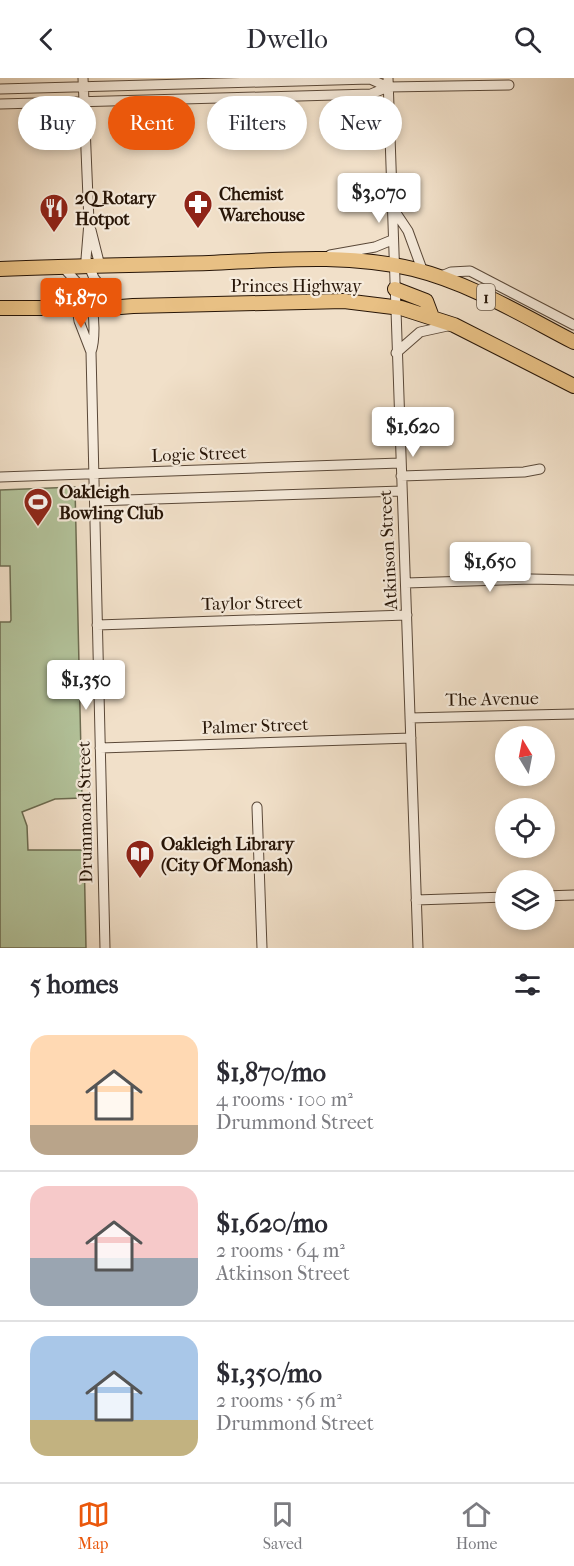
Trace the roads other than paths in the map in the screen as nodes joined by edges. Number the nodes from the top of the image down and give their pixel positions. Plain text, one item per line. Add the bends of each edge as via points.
1 (290, 81) junction
2 (83, 82) edge
3 (388, 82) edge
4 (189, 83) junction
5 (508, 85) dead end
6 (0, 89) edge
7 (189, 96) edge
8 (291, 96) edge
9 (307, 96) edge
10 (0, 104) edge
11 (18, 104) edge
12 (87, 150) edge
13 (392, 207) junction
14 (392, 240) junction
15 (301, 260) junction
16 (393, 265) junction
17 (62, 266) junction
18 (93, 266) junction
19 (0, 269) edge
20 (423, 272) junction
21 (439, 277) junction
22 (395, 290) junction
23 (118, 307) junction
24 (396, 307) junction
25 (0, 308) edge
26 (93, 308) junction
27 (77, 309) junction
28 (432, 317) junction
29 (454, 325) junction
30 (574, 325) edge
31 (574, 342) edge
32 (91, 352) junction
33 (396, 352) junction
34 (574, 386) edge
35 (400, 463) junction
36 (540, 469) dead end
37 (94, 474) junction
38 (401, 476) junction
39 (0, 477) edge
40 (402, 491) junction
41 (95, 501) junction
42 (574, 580) edge
43 (406, 583) junction
44 (407, 615) junction
45 (97, 625) junction
46 (574, 714) edge
47 (410, 717) junction
48 (411, 738) junction
49 (100, 748) junction
50 (257, 807) dead end
51 (574, 895) edge
52 (555, 896) edge
53 (495, 897) edge
54 (416, 900) junction
55 (105, 948) edge
56 (262, 948) edge
57 (417, 948) edge

1 - 3 street
1 - 4 street
1 - 8 street
2 - 4 street
2 - 6 street
3 - 5 street
3 - 9 street via 371,94
3 - 13 street, Atkinson Street
4 - 7 street
10 - 11 street
12 - 18 street via 86,256
13 - 14 street, Atkinson Street
13 - 20 street via 408,231
14 - 15 street via 375,247
14 - 16 street, Atkinson Street
15 - 16 highway, Princes Highway / 1
15 - 18 highway, Princes Highway / 1
16 - 20 highway, Princes Highway / 1
16 - 22 street, Atkinson Street
17 - 18 highway, Princes Highway / 1
17 - 19 highway, Princes Highway / 1
17 - 26 street via 87,294
18 - 23 street via 96,282
20 - 21 highway, Princes Highway / 1
21 - 30 street via 470,271
21 - 31 highway, Princes Highway / 1 via 488,297
22 - 24 street, Atkinson Street
22 - 28 highway via 426,301
23 - 24 highway, Princes Highway / 1 via 362,302
23 - 26 highway, Princes Highway / 1
24 - 28 highway, Princes Highway / 1
24 - 33 street, Atkinson Street
25 - 27 highway, Princes Highway / 1
26 - 27 highway, Princes Highway / 1
26 - 32 street, Drummond Street
27 - 32 street, Drummond Street
28 - 29 highway, Princes Highway / 1
29 - 33 street via 420,332
29 - 34 highway, Princes Highway / 1
32 - 37 street, Drummond Street
33 - 35 street, Atkinson Street
35 - 37 street, Logie Street
35 - 38 street, Atkinson Street
36 - 38 street
37 - 39 street, Logie Street
37 - 41 street, Drummond Street
38 - 40 street, Atkinson Street
40 - 41 street
40 - 43 street, Atkinson Street
41 - 45 street, Drummond Street
42 - 43 street
43 - 44 street, Atkinson Street
44 - 45 street, Taylor Street
44 - 47 street, Atkinson Street
45 - 49 street, Drummond Street
46 - 47 street, The Avenue
47 - 48 street, Atkinson Street
48 - 49 street, Palmer Street
48 - 54 street, Atkinson Street
49 - 55 street, Drummond Street
50 - 56 street
51 - 52 street
53 - 54 street
54 - 57 street, Atkinson Street

